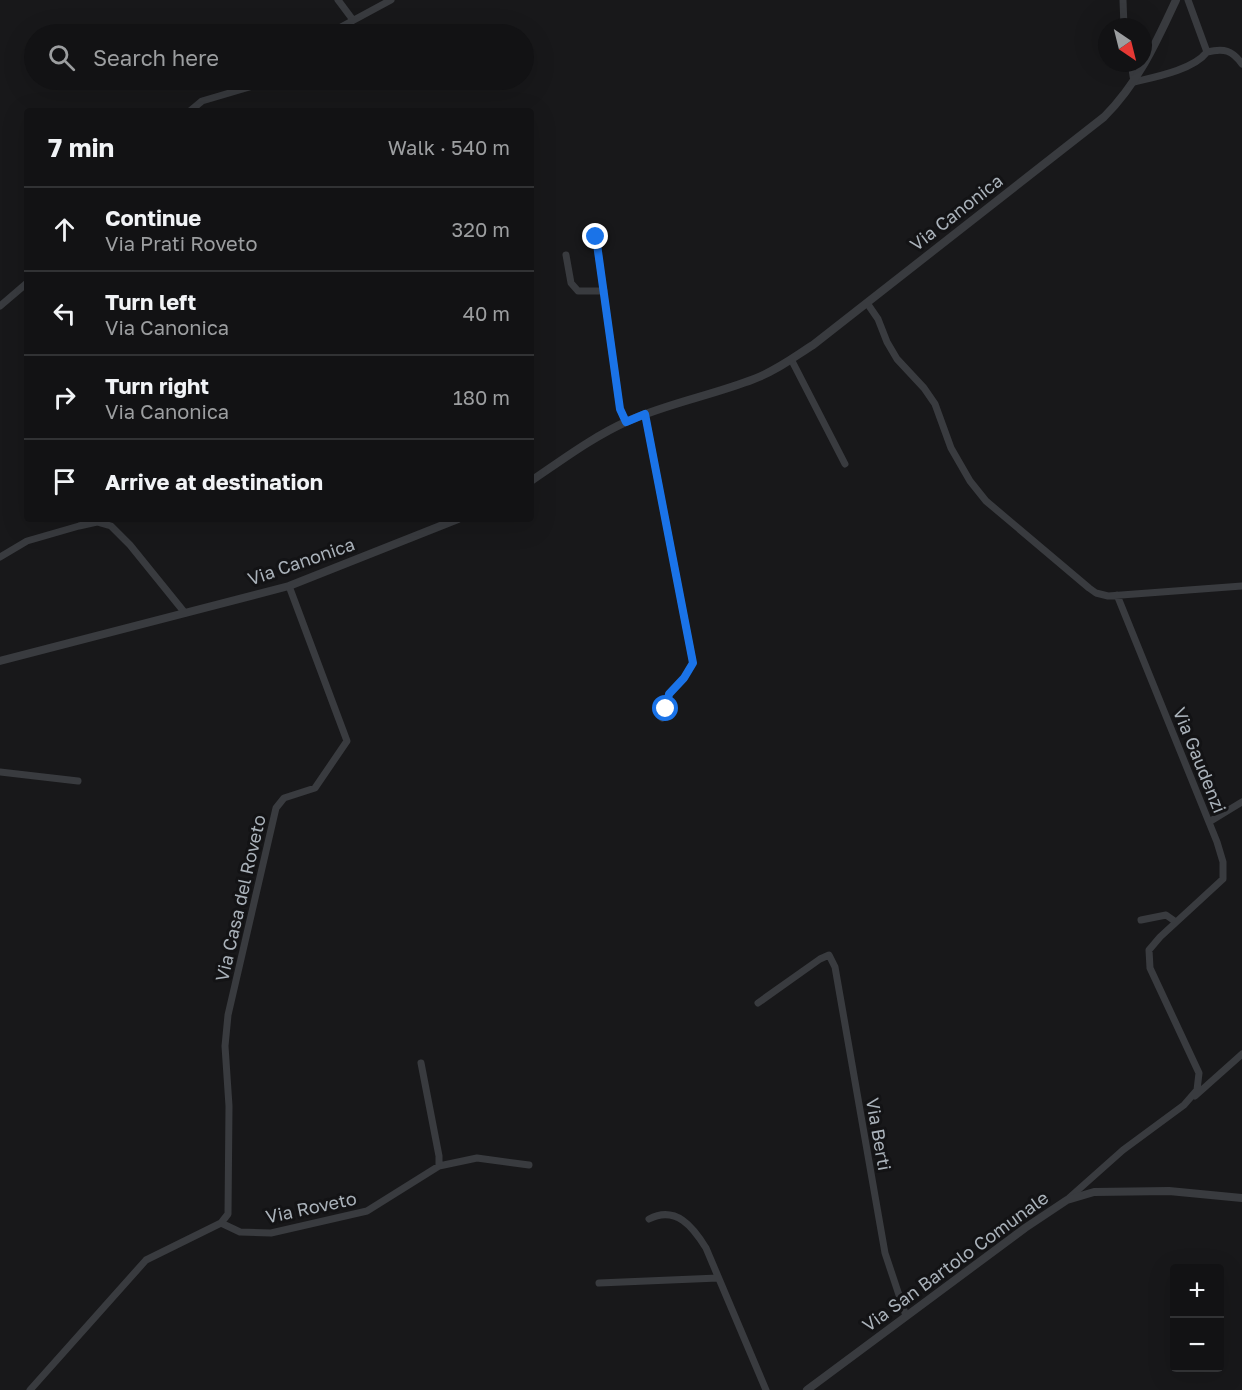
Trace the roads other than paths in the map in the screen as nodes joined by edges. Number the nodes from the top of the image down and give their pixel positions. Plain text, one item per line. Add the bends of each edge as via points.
1 (338, 0) edge
2 (391, 0) edge
3 (1123, 0) edge
4 (1176, 0) edge
5 (1188, 0) edge
6 (1124, 18) edge
7 (353, 20) junction
8 (346, 24) edge
9 (1207, 52) junction
10 (1242, 64) edge
11 (1132, 72) edge
12 (1134, 82) junction
13 (239, 90) edge
14 (194, 108) edge
15 (596, 237) dead end
16 (566, 255) dead end
17 (24, 286) edge
18 (604, 291) junction
19 (867, 303) junction
20 (0, 306) edge
21 (791, 359) junction
22 (645, 414) junction
23 (626, 422) junction
24 (845, 464) dead end
25 (534, 479) edge
26 (450, 522) edge
27 (0, 556) edge
28 (289, 586) junction
29 (1242, 586) edge
30 (1117, 595) junction
31 (185, 613) junction
32 (0, 661) edge
33 (662, 718) dead end
34 (0, 772) edge
35 (78, 781) dead end
36 (1242, 802) edge
37 (1209, 822) junction
38 (1141, 920) dead end
39 (1176, 922) junction
40 (758, 1003) dead end
41 (1242, 1054) edge
42 (421, 1063) dead end
43 (1184, 1105) junction
44 (529, 1165) dead end
45 (439, 1166) junction
46 (1242, 1198) edge
47 (1067, 1200) junction
48 (649, 1219) dead end
49 (221, 1223) junction
50 (718, 1278) junction
51 (599, 1283) dead end
52 (906, 1316) junction
53 (30, 1390) edge
54 (766, 1390) edge
55 (807, 1390) edge

1 - 7 street
2 - 7 street
3 - 6 street
4 - 12 street, Via Canonica
5 - 9 street
7 - 8 street
9 - 10 street via 1228,50
9 - 12 street via 1172,72
11 - 12 street
12 - 19 street, Via Canonica via 1104,117
13 - 14 street via 202,101
15 - 18 street
16 - 18 street via 571,283 578,291
17 - 20 street
18 - 23 street via 620,409
19 - 21 street, Via Canonica
19 - 30 street via 897,359 934,404 960,466 986,501 1089,588 1096,593
21 - 22 street, Via Canonica via 756,378
21 - 24 street
22 - 23 street, Via Canonica
22 - 33 street via 693,663 669,694
23 - 25 street, Via Canonica
26 - 28 street, Via Canonica
27 - 31 street via 27,541 79,526 97,522 111,526
28 - 31 street, Via Canonica
28 - 49 street, Via Casa del Roveto via 347,741 315,788 284,798 276,808 228,1015 228,1214
29 - 30 street
30 - 37 street, Via Gaudenzi
31 - 32 street, Via Canonica
34 - 35 street
36 - 37 street
37 - 39 street, Via Gaudenzi via 1223,862 1223,879
38 - 39 street via 1166,915
39 - 43 street, Via Gaudenzi via 1149,950 1150,968 1199,1072 1197,1090
40 - 52 street, Via Berti via 829,955 835,967 885,1253
41 - 43 street
42 - 45 street
43 - 47 street, Via Gaudenzi via 1123,1150
44 - 45 street, Via Roveto via 477,1158
45 - 49 street, Via Roveto via 367,1211 271,1233 240,1232
46 - 47 street, Via San Bartolo Comunale via 1169,1191 1094,1192
47 - 52 street, Via San Bartolo Comunale
48 - 50 street via 660,1213 678,1217 694,1229
49 - 53 street via 146,1260
50 - 51 street
50 - 54 street
52 - 55 street, Via San Bartolo Comunale

